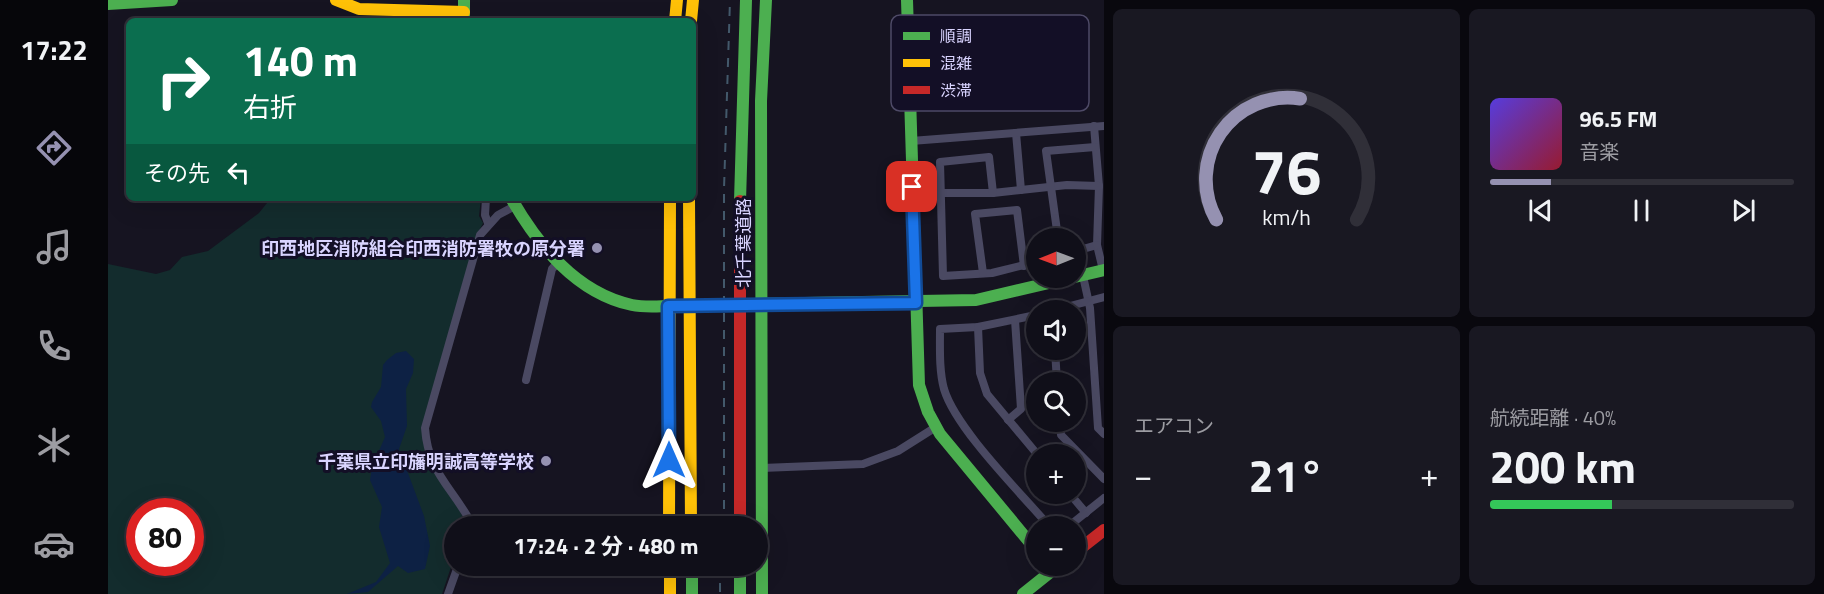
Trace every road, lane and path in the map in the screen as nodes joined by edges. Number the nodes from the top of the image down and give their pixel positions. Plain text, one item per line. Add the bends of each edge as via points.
1 (172, 0) edge
2 (336, 0) edge
3 (677, 0) edge
4 (693, 0) edge
5 (746, 0) edge
6 (766, 0) edge
7 (907, 0) edge
8 (108, 4) edge
9 (464, 11) edge
10 (907, 15) edge
11 (675, 18) edge
12 (692, 18) edge
13 (910, 111) edge
14 (1094, 126) junction
15 (1104, 126) edge
16 (1016, 133) junction
17 (911, 141) junction
18 (1095, 147) junction
19 (1098, 186) junction
20 (1051, 187) junction
21 (1021, 190) junction
22 (993, 193) junction
23 (940, 194) junction
24 (486, 201) edge
25 (670, 201) edge
26 (689, 201) edge
27 (513, 202) edge
28 (488, 223) junction
29 (1057, 228) edge
30 (1097, 245) junction
31 (1086, 248) edge
32 (559, 261) junction
33 (1024, 266) joint
34 (1104, 270) edge
35 (983, 273) junction
36 (1086, 275) edge
37 (1030, 288) edge
38 (1085, 288) edge
39 (1104, 297) edge
40 (1088, 302) junction
41 (916, 303) junction
42 (757, 304) junction
43 (671, 306) junction
44 (1026, 317) edge
45 (1015, 320) junction
46 (978, 327) junction
47 (526, 380) dead end
48 (1008, 420) junction
49 (936, 427) junction
50 (1061, 432) edge
51 (1104, 434) edge
52 (1028, 444) edge
53 (761, 468) junction
54 (1104, 478) edge
55 (1104, 498) edge
56 (1078, 504) edge
57 (1086, 513) junction
58 (467, 516) edge
59 (669, 516) edge
60 (692, 516) edge
61 (740, 516) edge
62 (1040, 516) edge
63 (1082, 516) edge
64 (1103, 531) edge
65 (1026, 538) edge
66 (1086, 544) edge
67 (454, 576) edge
68 (670, 576) edge
69 (692, 576) edge
70 (740, 576) edge
71 (1044, 576) edge
72 (448, 594) edge
73 (670, 594) edge
74 (692, 594) edge
75 (740, 594) edge
76 (762, 594) edge
77 (1023, 594) edge

1 - 8 main road
2 - 9 main road via 359,9
3 - 11 main road
4 - 12 main road
5 - 61 main road, 北千葉道路 via 740,178
6 - 42 main road, 北千葉道路
7 - 10 main road
13 - 17 main road
14 - 15 street
14 - 16 street
14 - 18 street
16 - 17 street
16 - 21 street
17 - 41 main road
18 - 19 street
18 - 20 street via 1046,151
19 - 20 street
19 - 30 street
20 - 21 street
20 - 29 street
21 - 22 street
22 - 23 street
22 - 23 street via 991,159 985,157 940,162
23 - 35 street via 943,276
24 - 28 street
25 - 43 main road
26 - 60 main road
27 - 28 street
27 - 32 main road via 534,238
28 - 58 street via 474,250 425,428 426,448 434,469
30 - 31 street
30 - 34 street
32 - 43 main road via 608,298 633,306
32 - 47 street via 552,269
33 - 35 street
33 - 35 street via 1017,210 975,214
34 - 36 main road
37 - 41 main road via 976,300
38 - 40 street
39 - 40 street
40 - 51 street via 1098,428
41 - 42 main road
41 - 49 main road via 919,385
42 - 43 main road, bridge
42 - 53 main road, 北千葉道路
43 - 59 main road
44 - 45 street
45 - 46 street
45 - 48 street via 1021,409
46 - 48 street via 982,383
46 - 62 street via 940,329 942,381 950,405 964,427
48 - 52 street
49 - 53 street via 898,451 863,464
49 - 65 main road
50 - 54 street
53 - 76 main road, 北千葉道路
55 - 57 street
56 - 57 street
57 - 63 street
64 - 66 main road
67 - 72 street
68 - 73 main road
69 - 74 main road
70 - 75 main road
71 - 77 main road

